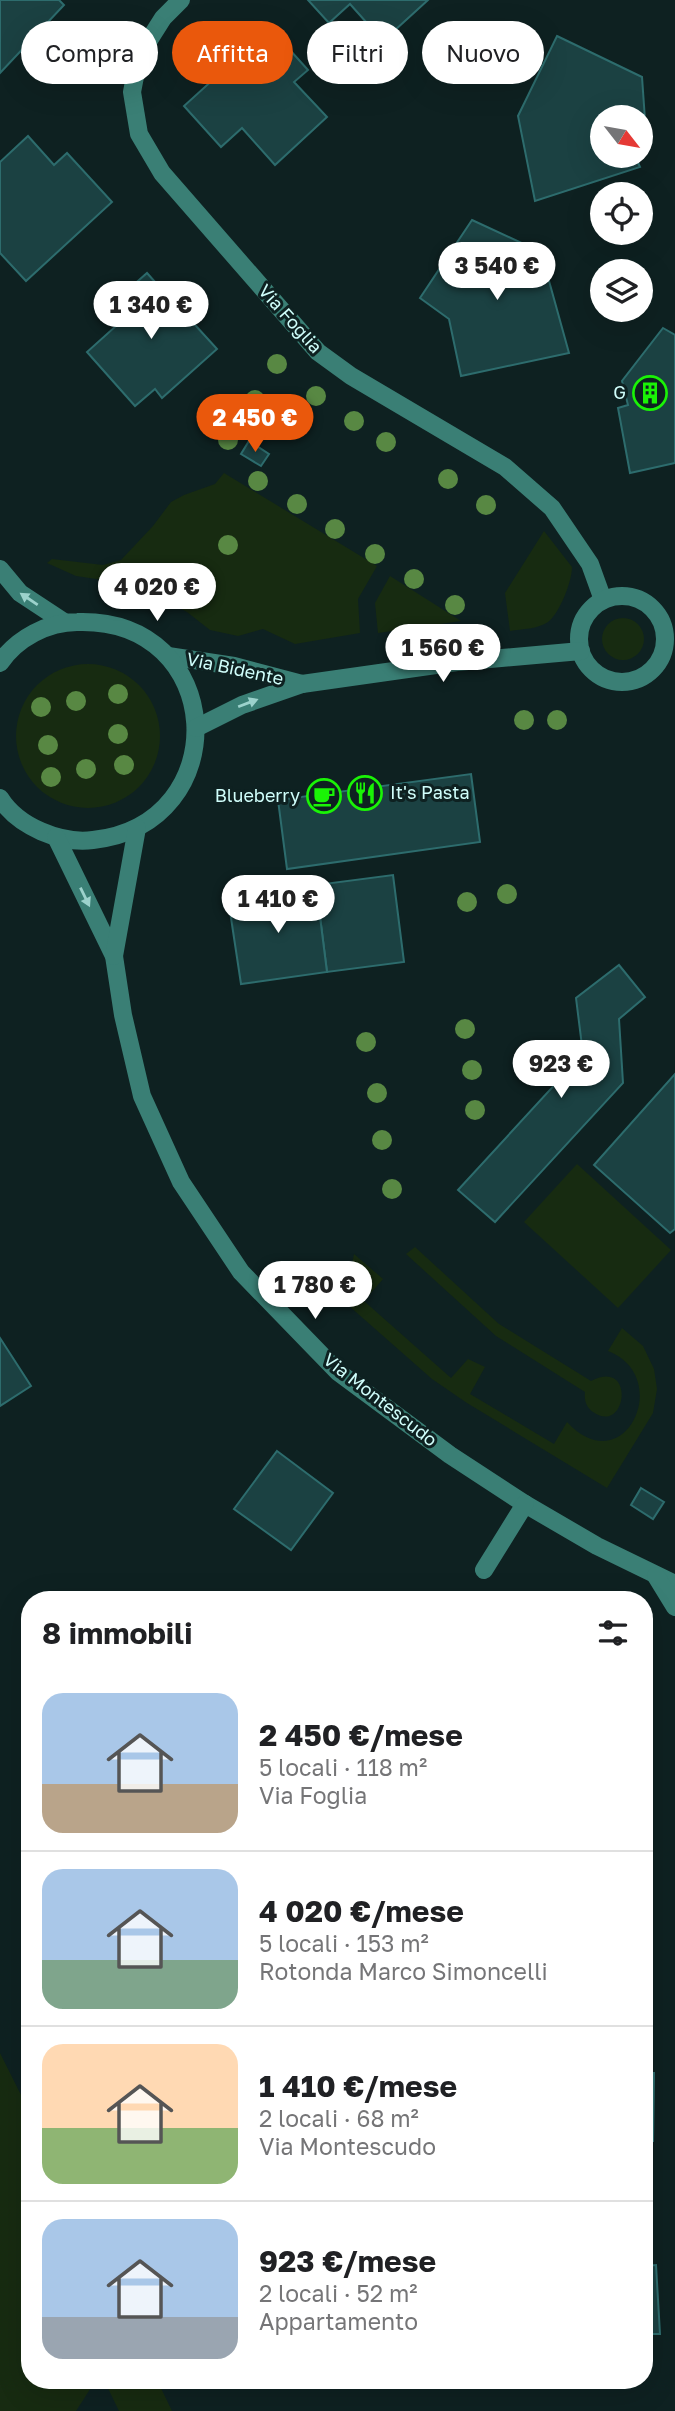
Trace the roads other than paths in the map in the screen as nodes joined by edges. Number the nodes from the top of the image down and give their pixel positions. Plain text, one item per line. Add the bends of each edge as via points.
1 (181, 0) edge
2 (0, 569) edge
3 (603, 600) junction
4 (64, 622) junction
5 (670, 642) edge
6 (581, 652) junction
7 (1, 656) edge
8 (168, 656) junction
9 (302, 684) junction
10 (196, 728) junction
11 (1, 803) edge
12 (137, 828) junction
13 (56, 837) junction
14 (114, 956) junction
15 (525, 1504) junction
16 (484, 1570) dead end
17 (654, 1573) junction
18 (675, 1584) edge
19 (675, 1607) edge

1 - 3 street, Via Foglia via 163,18 139,56 132,92 139,134 162,173 318,352 505,467 552,508 590,564
4 -> 2 street via 20,593
3 - 5 street via 629,596 641,600 660,618
3 - 6 street via 583,622
4 - 7 street via 42,629
4 - 8 street via 102,621 138,632
5 - 6 street via 646,676 622,683 596,674
6 - 9 street, Via Bidente via 457,662
8 - 9 street, Via Bidente
8 - 10 street via 193,702
10 -> 9 street, Via Bidente via 242,705
10 - 12 street via 193,759 181,787 162,810
11 - 13 street via 28,825
12 - 13 street via 111,838 84,841
12 - 14 street, Via Montescudo
13 -> 14 street, Via Montescudo
14 - 15 street, Via Montescudo via 142,1096 181,1182 241,1272 338,1372
15 - 16 street
15 - 17 street, Via Montescudo
17 - 18 street, Via Montescudo
17 - 19 street

